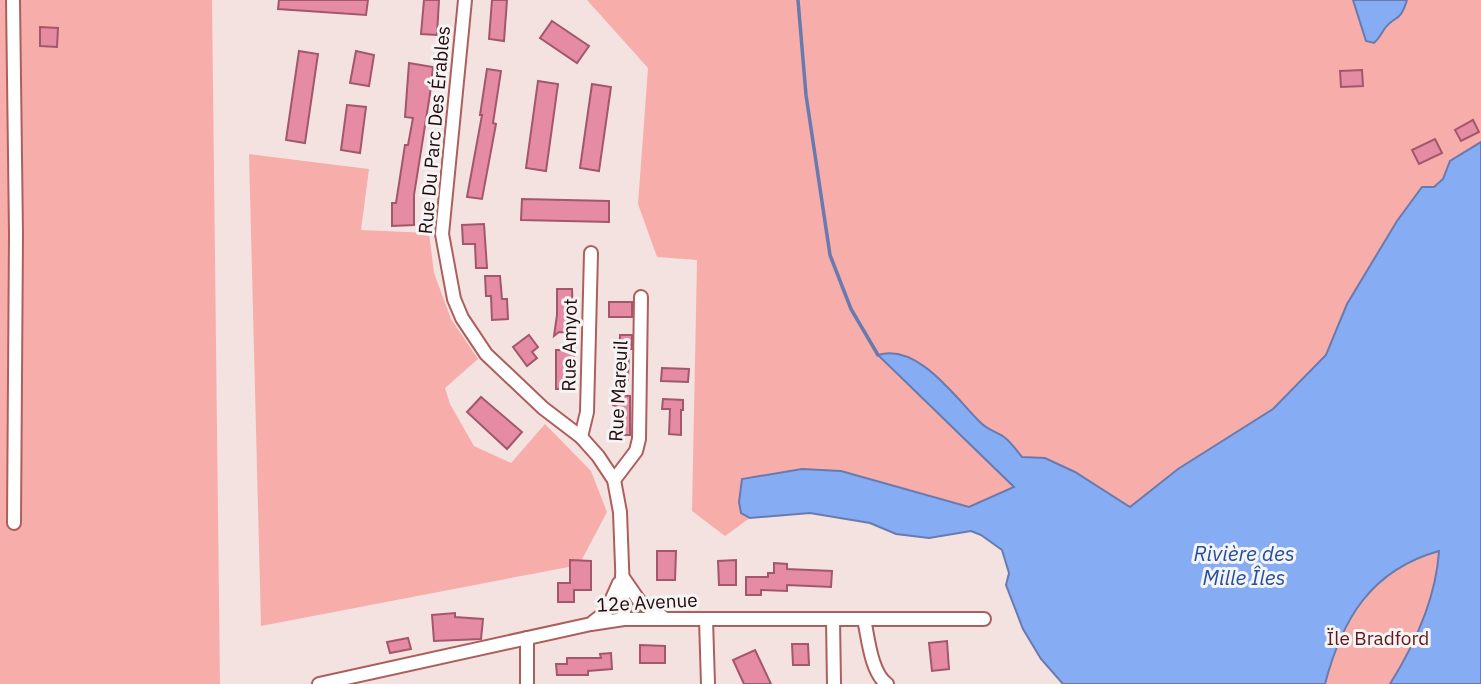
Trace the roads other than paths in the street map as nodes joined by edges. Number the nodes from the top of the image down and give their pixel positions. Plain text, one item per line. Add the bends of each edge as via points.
1 (13, 0) edge
2 (465, 0) edge
3 (591, 253) dead end
4 (641, 297) dead end
5 (581, 437) junction
6 (614, 480) junction
7 (14, 523) dead end
8 (622, 576) junction
9 (624, 619) junction
10 (666, 619) junction
11 (706, 619) junction
12 (833, 619) junction
13 (864, 619) junction
14 (984, 619) dead end
15 (591, 624) junction
16 (527, 638) junction
17 (365, 679) edge
18 (319, 684) edge
19 (527, 684) edge
20 (708, 684) edge
21 (834, 684) edge
22 (887, 684) edge

1 - 7 street
2 - 5 street, Rue Du Parc Des Érables via 442,234 454,299 486,354
3 - 5 street, Rue Amyot via 587,412
4 - 6 street, Rue Mareuil via 639,439 636,451
5 - 6 street, Rue Du Parc Des Érables
6 - 8 street, Rue Du Parc Des Érables
8 - 9 street, Rue Du Parc Des Érables
8 - 10 street via 640,602
8 - 15 street via 606,612
9 - 10 street, 12e Avenue
9 - 15 street, 12e Avenue
10 - 11 street, 12e Avenue
11 - 12 street, 12e Avenue
11 - 20 street
12 - 13 street, 12e Avenue
12 - 21 street
13 - 14 street, 12e Avenue
13 - 22 street via 870,654
15 - 16 street, 12e Avenue
16 - 17 street, 12e Avenue
16 - 19 street
17 - 18 street, 12e Avenue

